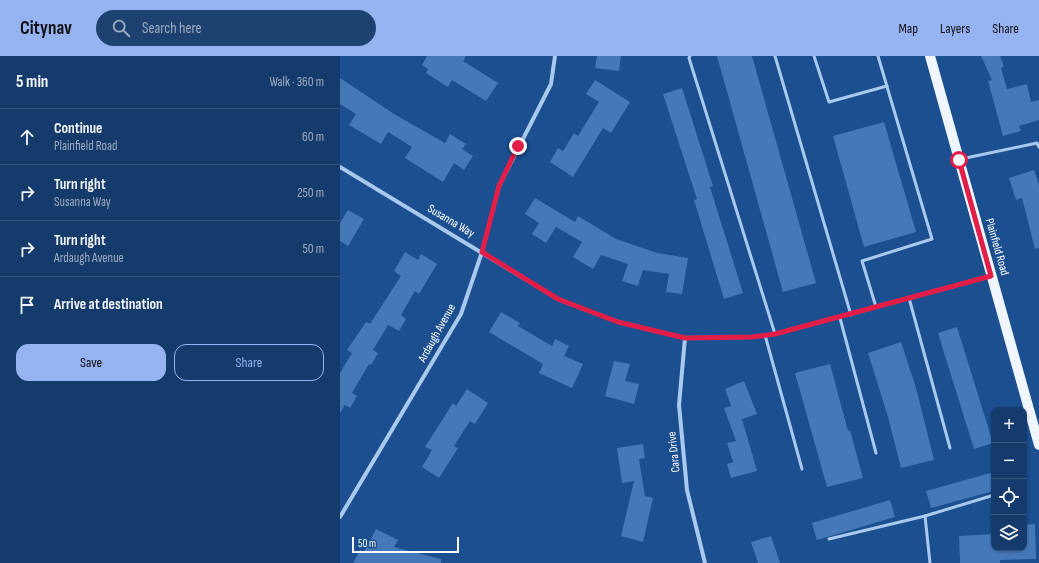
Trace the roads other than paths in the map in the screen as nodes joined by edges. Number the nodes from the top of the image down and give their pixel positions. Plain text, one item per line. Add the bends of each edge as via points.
1 (556, 56) edge
2 (690, 56) edge
3 (775, 56) edge
4 (814, 56) edge
5 (878, 56) edge
6 (930, 56) edge
7 (887, 86) junction
8 (1039, 147) edge
9 (959, 160) junction
10 (340, 167) edge
11 (482, 252) junction
12 (991, 276) junction
13 (909, 298) junction
14 (876, 308) junction
15 (851, 315) junction
16 (840, 318) junction
17 (775, 334) junction
18 (765, 336) junction
19 (685, 338) junction
20 (1039, 445) edge
21 (950, 448) dead end
22 (876, 453) dead end
23 (802, 469) dead end
24 (991, 496) edge
25 (925, 516) junction
26 (340, 517) edge
27 (829, 540) dead end
28 (705, 563) edge
29 (930, 563) edge

1 - 11 street, Ardaugh Avenue via 551,84 499,186
2 - 17 lane
3 - 15 lane
4 - 7 lane via 830,102
5 - 7 lane
6 - 9 main road, Plainfield Road
7 - 14 lane via 932,238 862,261
8 - 9 lane via 1037,143
9 - 12 main road, Plainfield Road
10 - 11 street, Susanna Way
11 - 19 street, Susanna Way via 558,299 618,322
11 - 26 street, Ardaugh Avenue via 461,314
12 - 13 street, Susanna Way
12 - 20 main road, Plainfield Road
13 - 14 street, Susanna Way
13 - 21 lane
14 - 15 street, Susanna Way
15 - 16 street, Susanna Way
16 - 17 street, Susanna Way
16 - 22 lane
17 - 18 street, Susanna Way
18 - 19 street, Susanna Way
18 - 23 lane
19 - 28 street, Cara Drive via 679,405 687,490
24 - 25 lane
25 - 27 lane
25 - 29 lane

